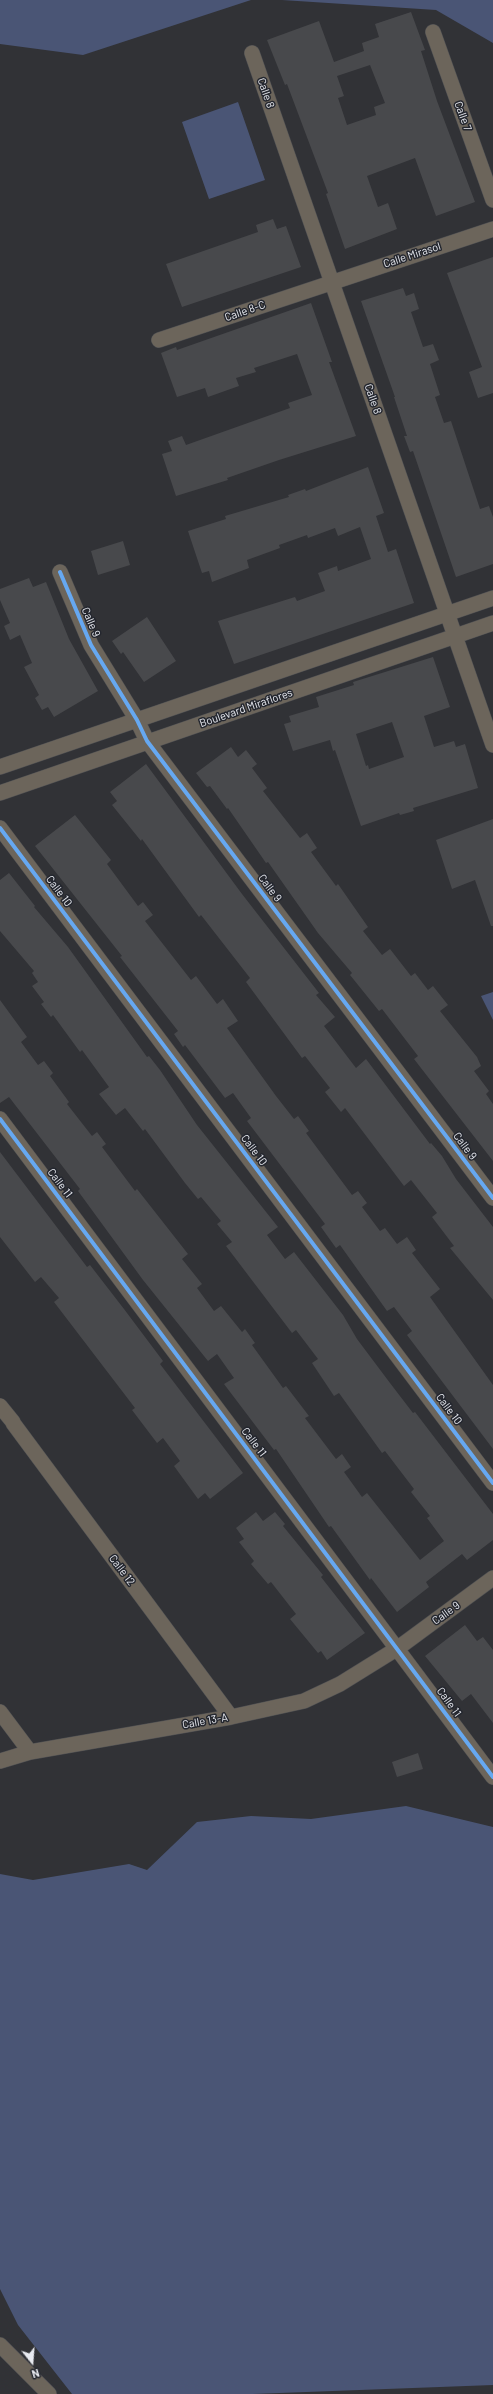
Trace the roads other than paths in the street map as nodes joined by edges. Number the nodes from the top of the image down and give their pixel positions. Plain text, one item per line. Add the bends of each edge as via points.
1 (433, 32) dead end
2 (252, 53) dead end
3 (493, 200) edge
4 (493, 229) edge
5 (332, 282) junction
6 (159, 340) dead end
7 (60, 572) dead end
8 (493, 598) edge
9 (447, 614) junction
10 (493, 623) edge
11 (455, 636) junction
12 (137, 720) junction
13 (148, 742) junction
14 (493, 745) edge
15 (0, 767) edge
16 (0, 792) edge
17 (0, 828) edge
18 (0, 1119) edge
19 (493, 1198) edge
20 (0, 1406) edge
21 (493, 1482) edge
22 (493, 1578) edge
23 (398, 1648) junction
24 (0, 1712) edge
25 (231, 1717) junction
26 (30, 1752) junction
27 (0, 1761) edge
28 (493, 1777) edge
29 (0, 2345) edge
30 (50, 2394) edge

1 - 3 street, Calle 7
2 - 5 street, Calle 8
4 - 5 street, Calle Mirasol
5 - 6 street, Calle 8-C
5 - 9 street, Calle 8
7 - 12 street, Calle 9 via 91,645
8 - 9 street
9 - 11 street, Calle 8
9 - 12 street
10 - 11 street, Boulevard Miraflores
11 - 13 street, Boulevard Miraflores
11 - 14 street, Calle 8
12 - 13 street, Calle 9
12 - 15 street
13 - 16 street, Boulevard Miraflores
13 - 19 street, Calle 9
17 - 21 street, Calle 10
18 - 23 street, Calle 11
20 - 25 street, Calle 12
22 - 23 street, Calle 9
23 - 25 street, Calle 13-A via 340,1684 304,1701
23 - 28 street, Calle 11
24 - 26 street
25 - 26 street, Calle 13-A
26 - 27 street, Calle 13-A
29 - 30 street

